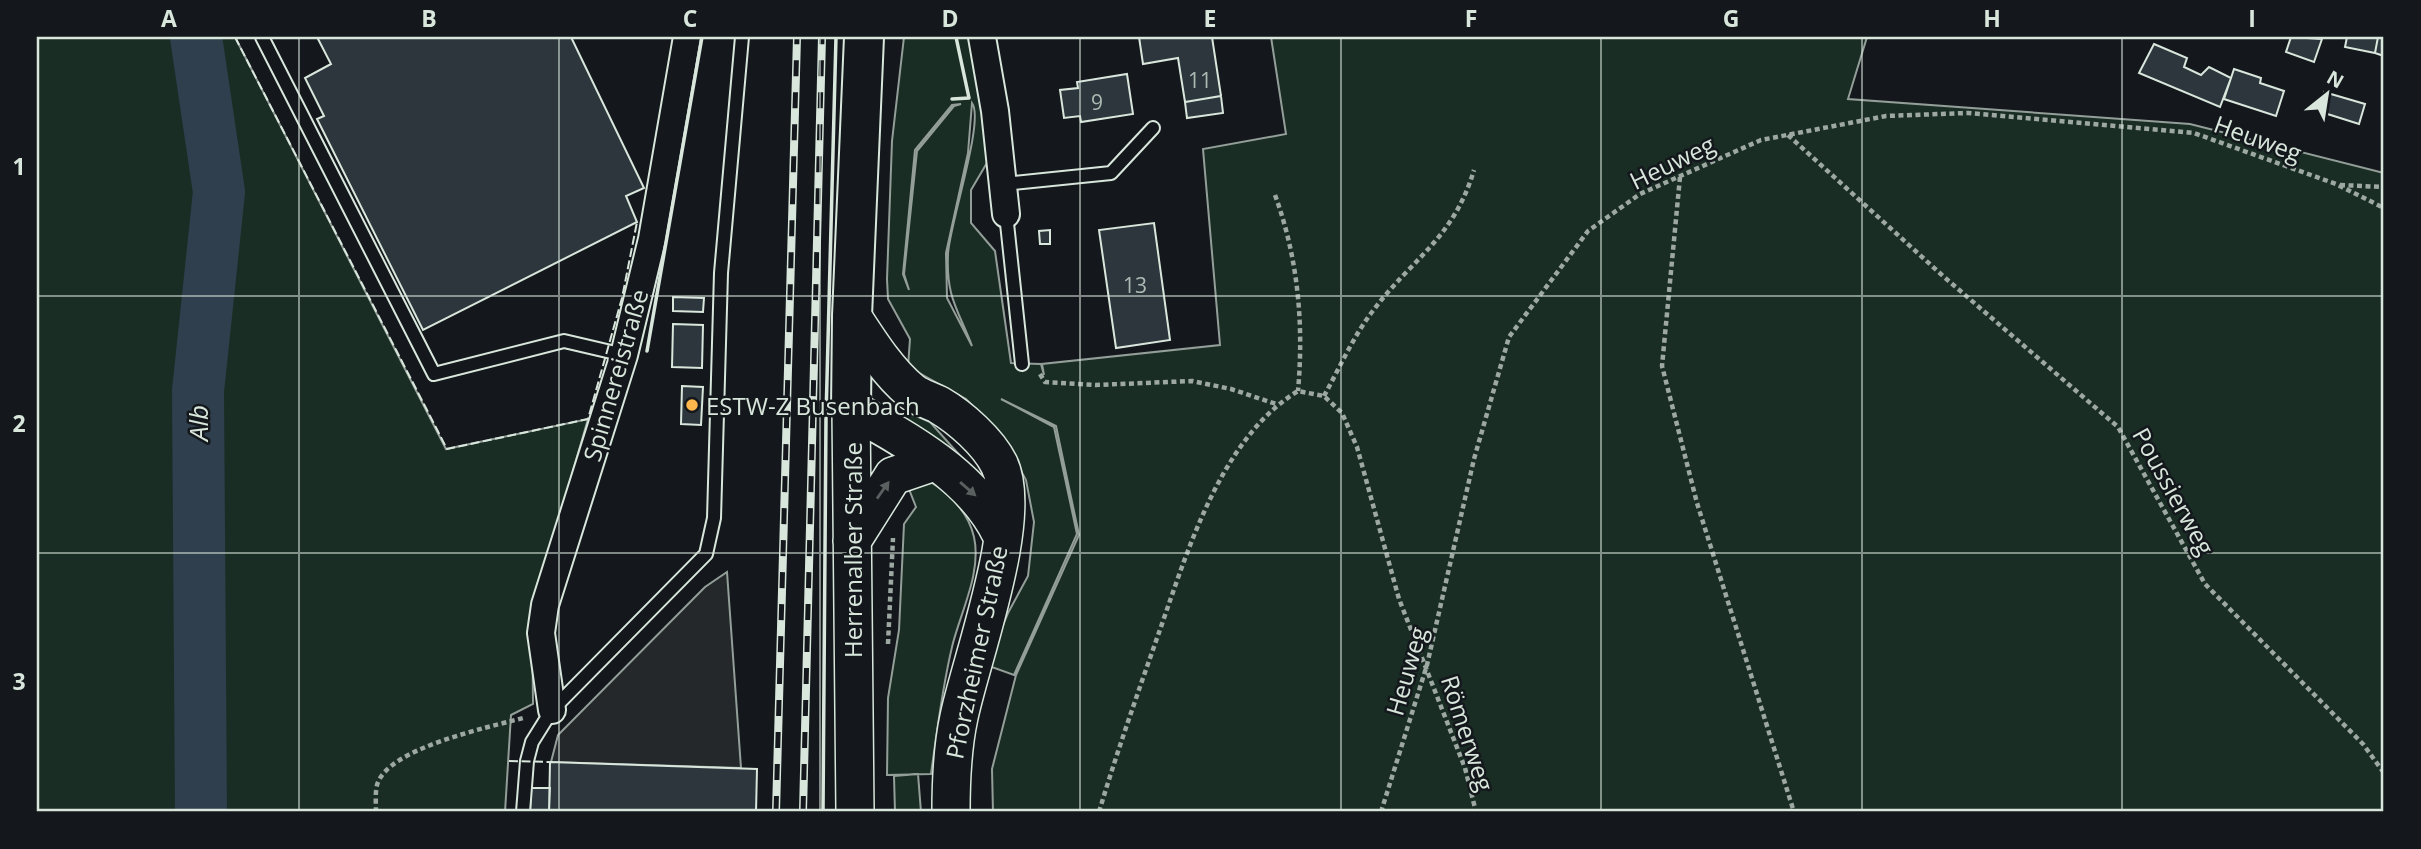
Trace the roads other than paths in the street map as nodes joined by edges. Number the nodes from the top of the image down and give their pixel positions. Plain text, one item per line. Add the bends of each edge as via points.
1 (262, 37) edge
2 (687, 37) edge
3 (742, 37) edge
4 (864, 37) edge
5 (982, 37) edge
6 (1153, 128) dead end
7 (1004, 184) junction
8 (1006, 214) joint
9 (852, 316) junction
10 (624, 355) junction
11 (1022, 364) road end
12 (912, 393) junction
13 (852, 409) junction
14 (933, 462) junction
15 (1001, 534) junction
16 (851, 541) junction
17 (552, 710) junction
18 (523, 812) edge
19 (855, 812) edge
20 (951, 812) edge

1 - 10 lane via 434,374 564,341
2 - 10 street, Spinnereistraße via 652,239
3 - 17 lane via 722,273 713,518 706,554
4 - 9 main road, Herrenalber Straße
5 - 7 street
6 - 7 lane via 1111,173
7 - 8 street
8 - 11 lane
9 - 12 main road via 877,354
9 - 13 main road, Herrenalber Straße
10 - 17 street, Spinnereistraße via 545,606 541,633
12 - 13 main road
12 - 15 main road, Pforzheimer Straße via 941,406 973,432 999,464 1007,492
13 - 14 main road, Pforzheimer Straße
13 - 16 main road, Herrenalber Straße
14 -> 15 main road, Pforzheimer Straße via 972,492 989,510
16 -> 14 main road via 893,476
15 - 20 main road, Pforzheimer Straße via 995,584 958,720
16 - 19 main road, Herrenalber Straße
17 - 18 lane via 532,742

